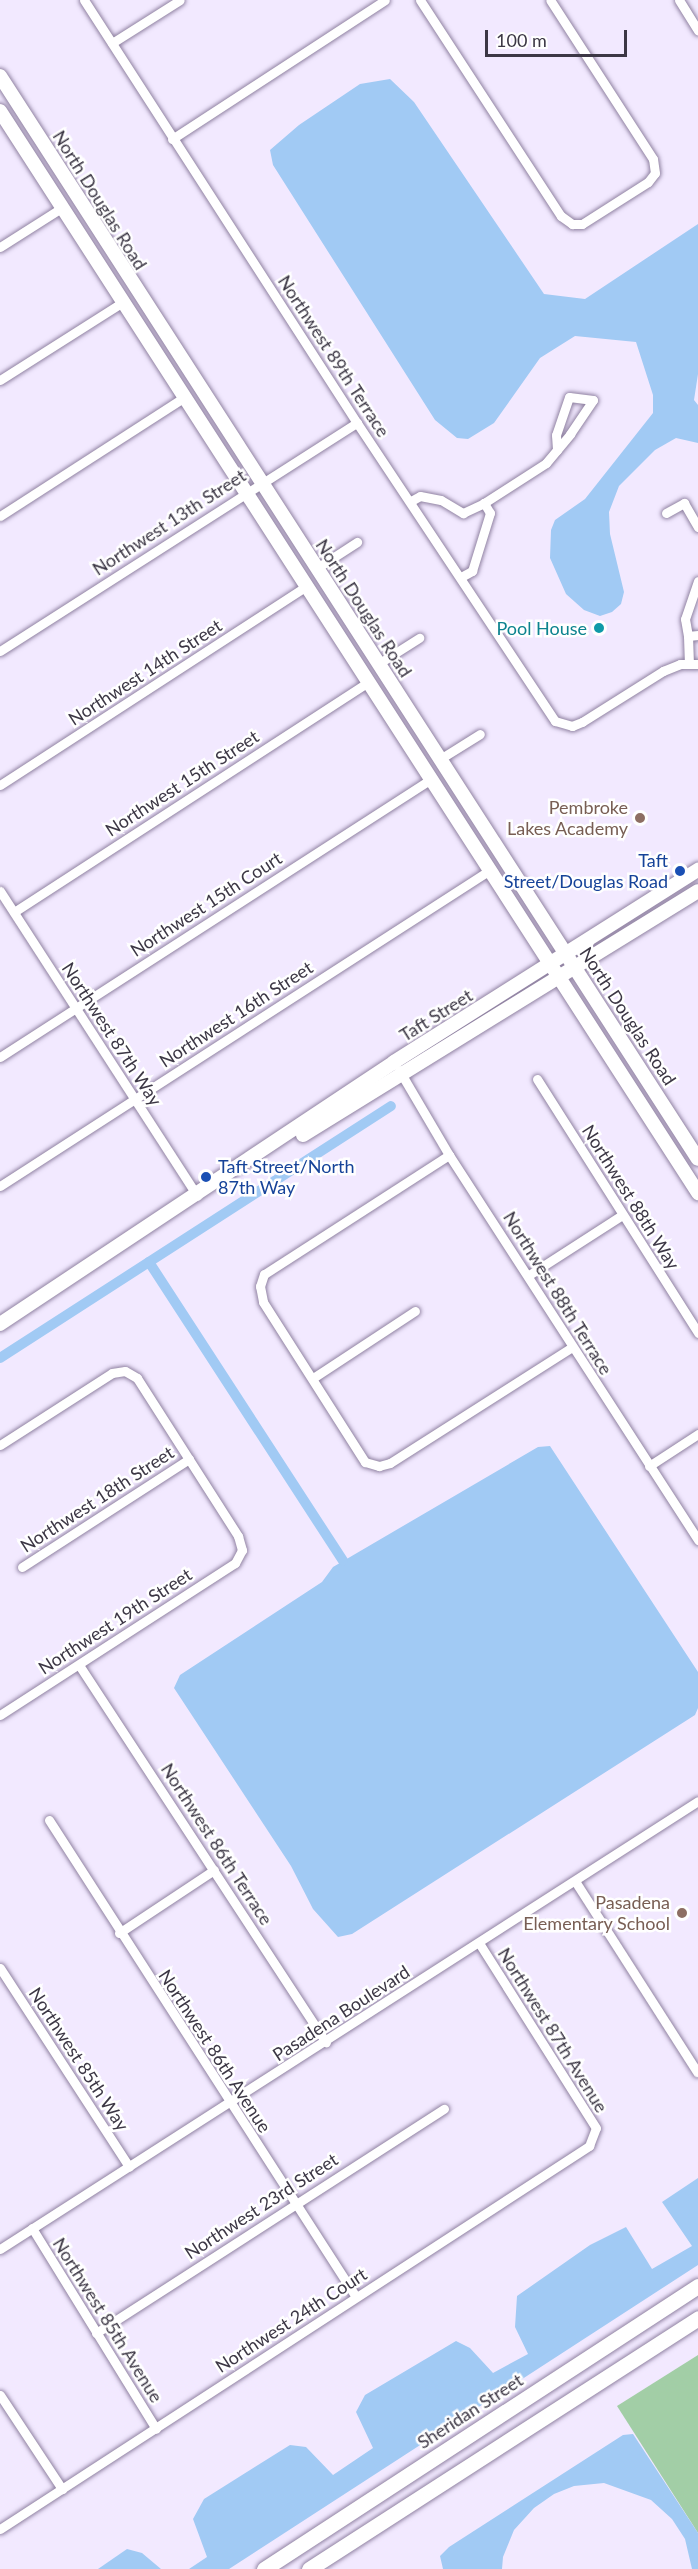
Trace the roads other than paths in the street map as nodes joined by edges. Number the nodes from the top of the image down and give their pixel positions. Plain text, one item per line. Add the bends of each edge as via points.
1 (84, 0) edge
2 (180, 0) edge
3 (385, 0) edge
4 (420, 0) edge
5 (550, 0) edge
6 (679, 0) edge
7 (698, 30) edge
8 (112, 43) junction
9 (0, 76) edge
10 (1, 114) edge
11 (172, 139) junction
12 (63, 207) junction
13 (0, 247) edge
14 (123, 302) junction
15 (0, 380) edge
16 (185, 397) junction
17 (357, 423) junction
18 (557, 450) junction
19 (262, 482) junction
20 (247, 491) junction
21 (411, 501) junction
22 (484, 502) junction
23 (666, 513) dead end
24 (0, 516) edge
25 (698, 527) edge
26 (357, 542) dead end
27 (317, 568) junction
28 (461, 577) junction
29 (698, 581) edge
30 (307, 586) junction
31 (693, 636) edge
32 (419, 638) dead end
33 (0, 651) edge
34 (378, 664) junction
35 (693, 664) edge
36 (368, 682) junction
37 (480, 734) dead end
38 (440, 759) junction
39 (435, 784) junction
40 (0, 785) edge
41 (498, 849) junction
42 (490, 870) junction
43 (698, 870) edge
44 (0, 891) edge
45 (698, 891) edge
46 (14, 912) junction
47 (566, 954) junction
48 (551, 964) junction
49 (575, 968) junction
50 (560, 978) junction
51 (74, 1008) junction
52 (0, 1057) edge
53 (394, 1062) junction
54 (403, 1076) junction
55 (537, 1079) dead end
56 (135, 1099) junction
57 (449, 1155) junction
58 (698, 1159) edge
59 (0, 1186) edge
60 (698, 1193) edge
61 (197, 1196) junction
62 (622, 1215) junction
63 (529, 1275) junction
64 (415, 1311) dead end
65 (0, 1324) edge
66 (698, 1333) edge
67 (572, 1347) junction
68 (313, 1378) junction
69 (698, 1434) edge
70 (0, 1445) edge
71 (189, 1459) junction
72 (649, 1466) junction
73 (698, 1540) edge
74 (22, 1567) dead end
75 (79, 1665) junction
76 (0, 1715) edge
77 (698, 1801) edge
78 (49, 1820) dead end
79 (214, 1870) junction
80 (575, 1881) junction
81 (119, 1933) junction
82 (479, 1943) junction
83 (0, 1968) edge
84 (326, 2042) junction
85 (697, 2072) edge
86 (230, 2104) junction
87 (444, 2109) dead end
88 (595, 2135) joint
89 (129, 2167) junction
90 (294, 2203) junction
91 (32, 2228) junction
92 (0, 2249) edge
93 (698, 2286) edge
94 (356, 2297) junction
95 (698, 2318) edge
96 (96, 2333) junction
97 (0, 2395) edge
98 (156, 2429) junction
99 (62, 2489) junction
100 (0, 2529) edge
101 (264, 2569) edge
102 (309, 2569) edge

1 - 8 street, Northwest 89th Terrace
2 - 8 street
3 - 11 street
4 - 5 street via 561,216 572,224 582,225 648,182 655,173 653,159
6 - 7 street
8 - 11 street, Northwest 89th Terrace
9 - 19 main road, North Douglas Road
10 - 12 main road, North Douglas Road
11 - 17 street, Northwest 89th Terrace
12 - 13 street
12 - 14 main road, North Douglas Road
14 - 15 street
14 - 16 main road, North Douglas Road
16 - 20 main road, North Douglas Road
16 - 24 street
17 - 19 street, Northwest 13th Street
17 - 21 street, Northwest 89th Terrace
18 - 18 street via 570,434 593,400 569,397 556,435
18 - 22 street via 546,464
19 - 20 street, Northwest 13th Street
19 - 27 main road, North Douglas Road
20 - 30 main road, North Douglas Road
20 - 33 street, Northwest 13th Street
21 - 22 street via 420,496 441,500 463,513
21 - 28 street, Northwest 89th Terrace
22 - 28 street via 490,513 472,571
23 - 25 street via 684,503
26 - 27 street
27 - 34 main road, North Douglas Road
28 - 35 street, Northwest 89th Terrace via 550,715 563,725 582,722 663,671
29 - 31 street via 686,619
30 - 36 main road, North Douglas Road
30 - 40 street, Northwest 14th Street
31 - 35 street
32 - 34 street
34 - 38 main road, North Douglas Road
36 - 39 main road, North Douglas Road
36 - 46 street, Northwest 15th Street
37 - 38 street
38 - 41 main road, North Douglas Road
39 - 41 main road via 460,808 483,842
39 - 42 main road, North Douglas Road
39 - 51 street, Northwest 15th Court
41 - 47 main road, North Douglas Road
42 - 48 main road, North Douglas Road
42 - 56 street, Northwest 16th Street
43 - 47 main road, Taft Street
44 - 46 street, Northwest 87th Way
45 - 49 main road, Taft Street
46 - 51 street, Northwest 87th Way
47 - 48 main road, Taft Street
47 - 49 main road, North Douglas Road
48 - 50 main road, North Douglas Road
48 - 53 main road, Taft Street
49 - 50 main road, Taft Street
49 - 58 main road, North Douglas Road
50 - 54 main road, Taft Street
50 - 60 main road, North Douglas Road
51 - 52 street, Northwest 15th Court
51 - 56 street, Northwest 87th Way
53 - 54 street, Northwest 88th Terrace
53 - 61 main road, Taft Street
54 - 57 street, Northwest 88th Terrace
54 - 61 main road, Taft Street
55 - 62 street, Northwest 88th Way
56 - 59 street, Northwest 16th Street
56 - 61 street, Northwest 87th Way
57 - 63 street, Northwest 88th Terrace
57 - 68 street via 264,1274 260,1286 263,1302
61 - 65 main road, Taft Street
62 - 63 street
62 - 66 street, Northwest 88th Way
63 - 67 street, Northwest 88th Terrace
64 - 68 street
67 - 68 street via 390,1463 379,1466 365,1462
67 - 72 street, Northwest 88th Terrace
69 - 72 street
70 - 71 street via 112,1373 125,1371 137,1378
71 - 74 street, Northwest 18th Street
71 - 75 street, Northwest 19th Street via 238,1536 242,1550 235,1563
72 - 73 street, Northwest 88th Terrace
75 - 76 street, Northwest 19th Street
75 - 79 street, Northwest 86th Terrace
77 - 80 street, Pasadena Boulevard
78 - 81 street, Northwest 86th Avenue
79 - 81 street
79 - 84 street, Northwest 86th Terrace
80 - 82 street, Pasadena Boulevard
80 - 85 street
81 - 86 street, Northwest 86th Avenue
82 - 84 street, Pasadena Boulevard
82 - 88 street, Northwest 87th Avenue via 596,2128
83 - 89 street, Northwest 85th Way
84 - 86 street, Pasadena Boulevard
86 - 89 street, Pasadena Boulevard
86 - 90 street, Northwest 86th Avenue
87 - 90 street, Northwest 23rd Street
88 - 94 street, Northwest 24th Court via 589,2146
89 - 91 street, Pasadena Boulevard
90 - 94 street, Northwest 86th Avenue
90 - 96 street, Northwest 23rd Street
91 - 92 street, Pasadena Boulevard
91 - 96 street, Northwest 85th Avenue
93 - 101 main road, Sheridan Street
94 - 98 street, Northwest 24th Court
95 - 102 main road
96 - 98 street, Northwest 85th Avenue
97 - 99 street
98 - 99 street, Northwest 24th Court
99 - 100 street, Northwest 24th Court

